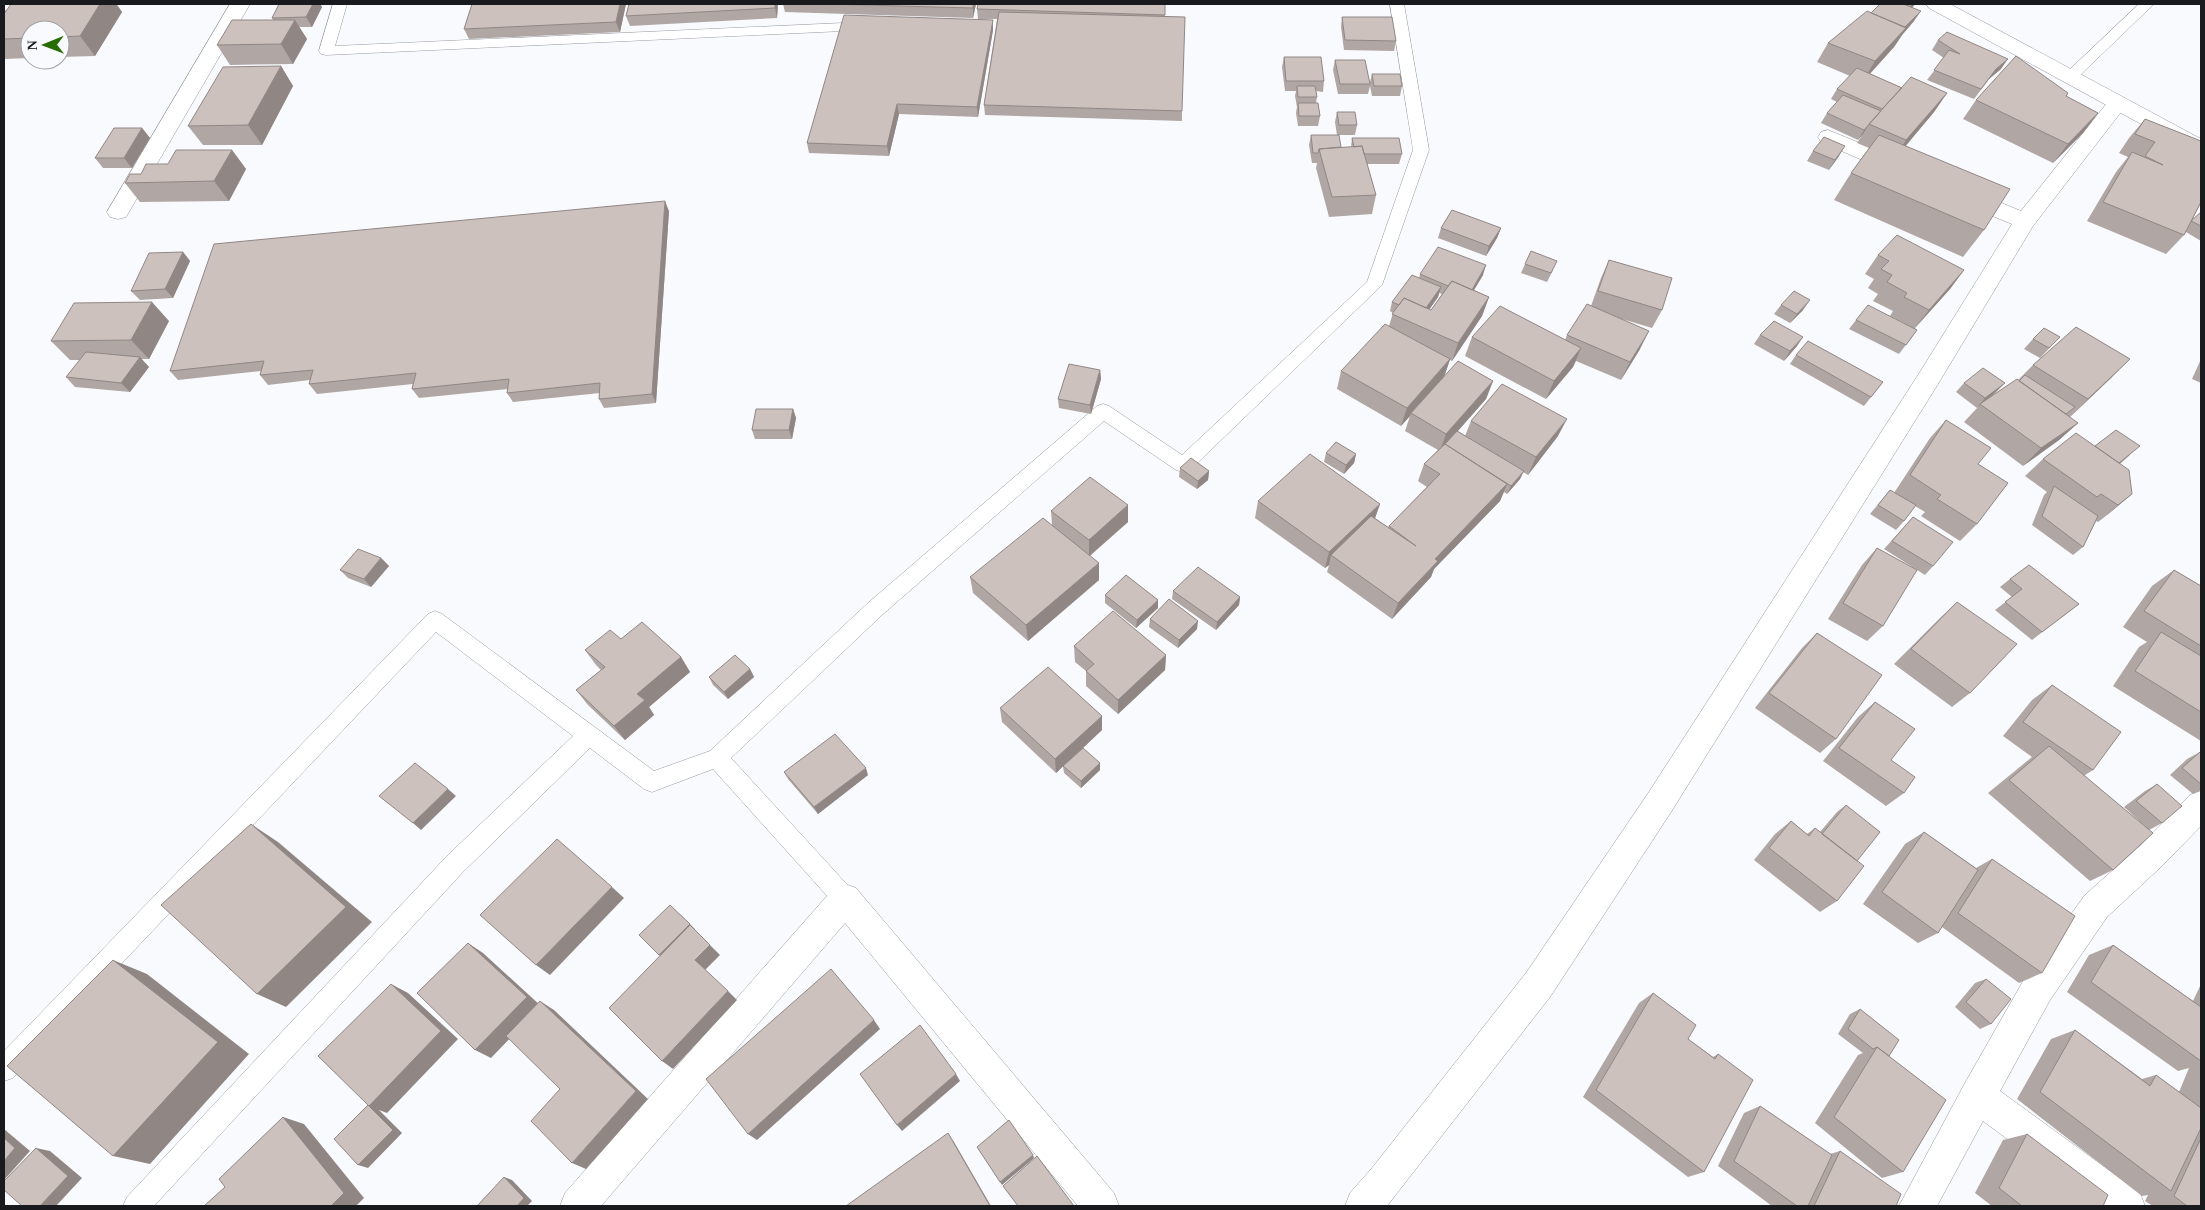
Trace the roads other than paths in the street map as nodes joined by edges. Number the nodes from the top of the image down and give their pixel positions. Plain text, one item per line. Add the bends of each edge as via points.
1 (240, 4) edge
2 (340, 4) edge
3 (1397, 4) edge
4 (1936, 4) edge
5 (2147, 4) edge
6 (842, 27) edge
7 (2070, 77) junction
8 (2118, 103) junction
9 (1828, 138) edge
10 (2201, 148) edge
11 (1918, 176) edge
12 (1944, 187) edge
13 (118, 212) dead end
14 (2025, 221) junction
15 (590, 734) junction
16 (717, 758) junction
17 (2201, 805) edge
18 (845, 899) junction
19 (4, 1069) edge
20 (1977, 1095) junction
21 (136, 1206) edge
22 (578, 1206) edge
23 (1101, 1206) edge
24 (1363, 1206) edge
25 (1917, 1206) edge
26 (2126, 1206) edge

1 - 13 street
2 - 6 lane via 326,51
3 - 16 lane via 1421,150 1374,285 1183,464 1103,411 875,609
4 - 7 street
5 - 7 lane
7 - 8 street
8 - 10 street
8 - 14 street
9 - 11 street
12 - 14 street
14 - 24 street via 1660,802 1543,976
15 - 16 lane via 652,782
15 - 19 lane via 435,620
15 - 21 lane via 455,864
16 - 18 lane
17 - 20 street via 2096,906 2038,988
18 - 22 street
18 - 23 street
20 - 25 street
20 - 26 street

